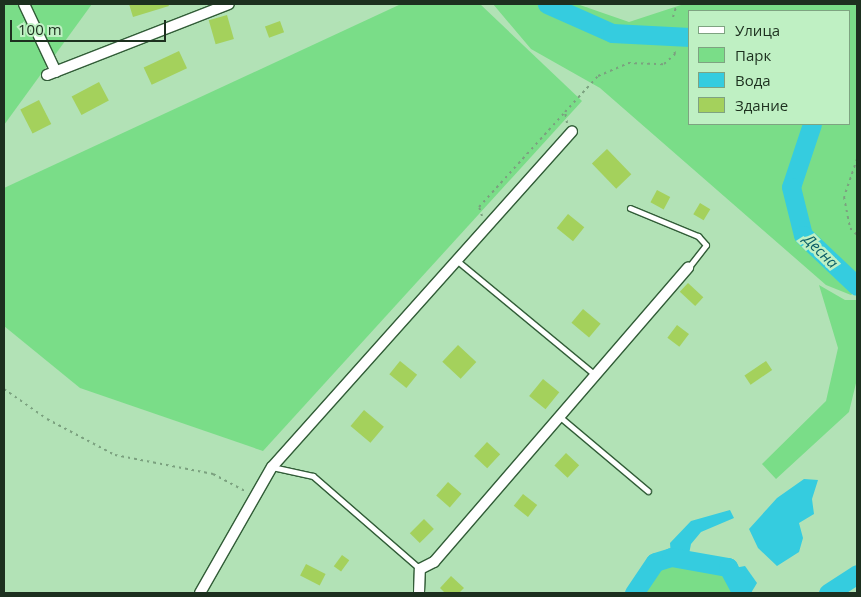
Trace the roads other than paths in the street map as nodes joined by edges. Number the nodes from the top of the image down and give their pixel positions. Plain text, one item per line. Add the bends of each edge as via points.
1 (24, 4) edge
2 (229, 4) edge
3 (572, 131) road end
4 (630, 208) dead end
5 (454, 258) junction
6 (688, 268) joint
7 (596, 375) junction
8 (560, 417) junction
9 (272, 467) junction
10 (648, 491) dead end
11 (420, 569) junction
12 (200, 593) edge
13 (419, 593) edge

1 - 2 street via 51,74
3 - 5 street
4 - 6 lane via 698,236 706,245
5 - 7 lane
5 - 9 street
6 - 7 street
7 - 8 street
8 - 10 lane
8 - 11 street via 434,562
9 - 11 lane via 313,476
9 - 12 street
11 - 13 street

